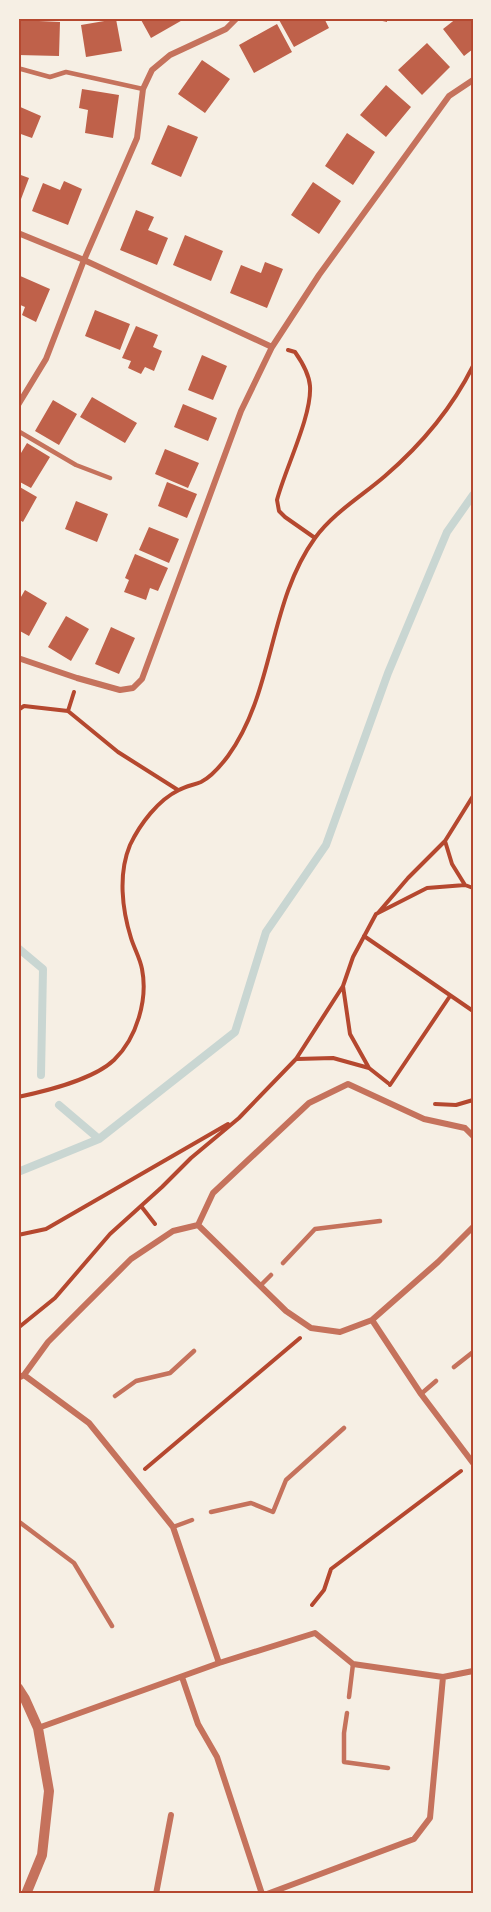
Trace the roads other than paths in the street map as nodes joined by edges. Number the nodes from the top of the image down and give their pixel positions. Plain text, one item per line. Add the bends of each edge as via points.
1 (237, 18) edge
2 (21, 69) dead end
3 (473, 80) edge
4 (143, 89) junction
5 (18, 233) edge
6 (84, 260) junction
7 (272, 347) junction
8 (18, 405) edge
9 (18, 431) edge
10 (110, 478) dead end
11 (18, 658) edge
12 (473, 1136) edge
13 (380, 1221) dead end
14 (198, 1225) junction
15 (473, 1227) edge
16 (283, 1263) dead end
17 (271, 1275) dead end
18 (260, 1286) junction
19 (372, 1320) junction
20 (194, 1351) dead end
21 (473, 1352) edge
22 (454, 1366) dead end
23 (21, 1376) edge
24 (436, 1381) dead end
25 (421, 1395) junction
26 (115, 1396) dead end
27 (344, 1428) dead end
28 (473, 1462) edge
29 (211, 1512) dead end
30 (192, 1520) dead end
31 (18, 1521) edge
32 (173, 1527) junction
33 (112, 1626) dead end
34 (219, 1663) junction
35 (353, 1664) junction
36 (473, 1671) edge
37 (182, 1677) junction
38 (443, 1677) junction
39 (18, 1688) edge
40 (349, 1697) dead end
41 (347, 1713) dead end
42 (38, 1728) junction
43 (388, 1768) dead end
44 (171, 1815) dead end
45 (26, 1894) edge
46 (156, 1894) edge
47 (262, 1894) edge
48 (267, 1894) edge

1 - 4 street via 226,28 170,55 152,70
2 - 4 lane via 50,77 66,72
3 - 7 street via 449,96 318,275
4 - 6 street via 137,138
5 - 6 street
6 - 7 street
6 - 8 street via 46,359
7 - 11 street via 240,411 142,679 132,688 120,690
9 - 10 lane via 76,465
12 - 14 street via 465,1128 424,1119 348,1084 309,1103 213,1193
13 - 16 lane via 315,1229
14 - 18 street
14 - 23 street via 173,1231 131,1259 48,1342
15 - 19 street
17 - 18 lane
18 - 19 street via 311,1328 340,1332
19 - 25 street
20 - 26 lane via 170,1373 136,1381
21 - 22 lane
23 - 32 street via 89,1423
24 - 25 lane
25 - 28 street
27 - 29 lane via 286,1480 273,1512 250,1503
30 - 32 lane
31 - 33 lane via 74,1563
32 - 34 street
34 - 35 street via 315,1633
34 - 37 street
35 - 38 street
35 - 40 lane
36 - 38 street
37 - 42 street
37 - 47 street via 198,1724 217,1757
38 - 48 street via 430,1818 414,1839
39 - 42 street
41 - 43 lane via 344,1762
42 - 45 street via 49,1791 42,1855
44 - 46 street

